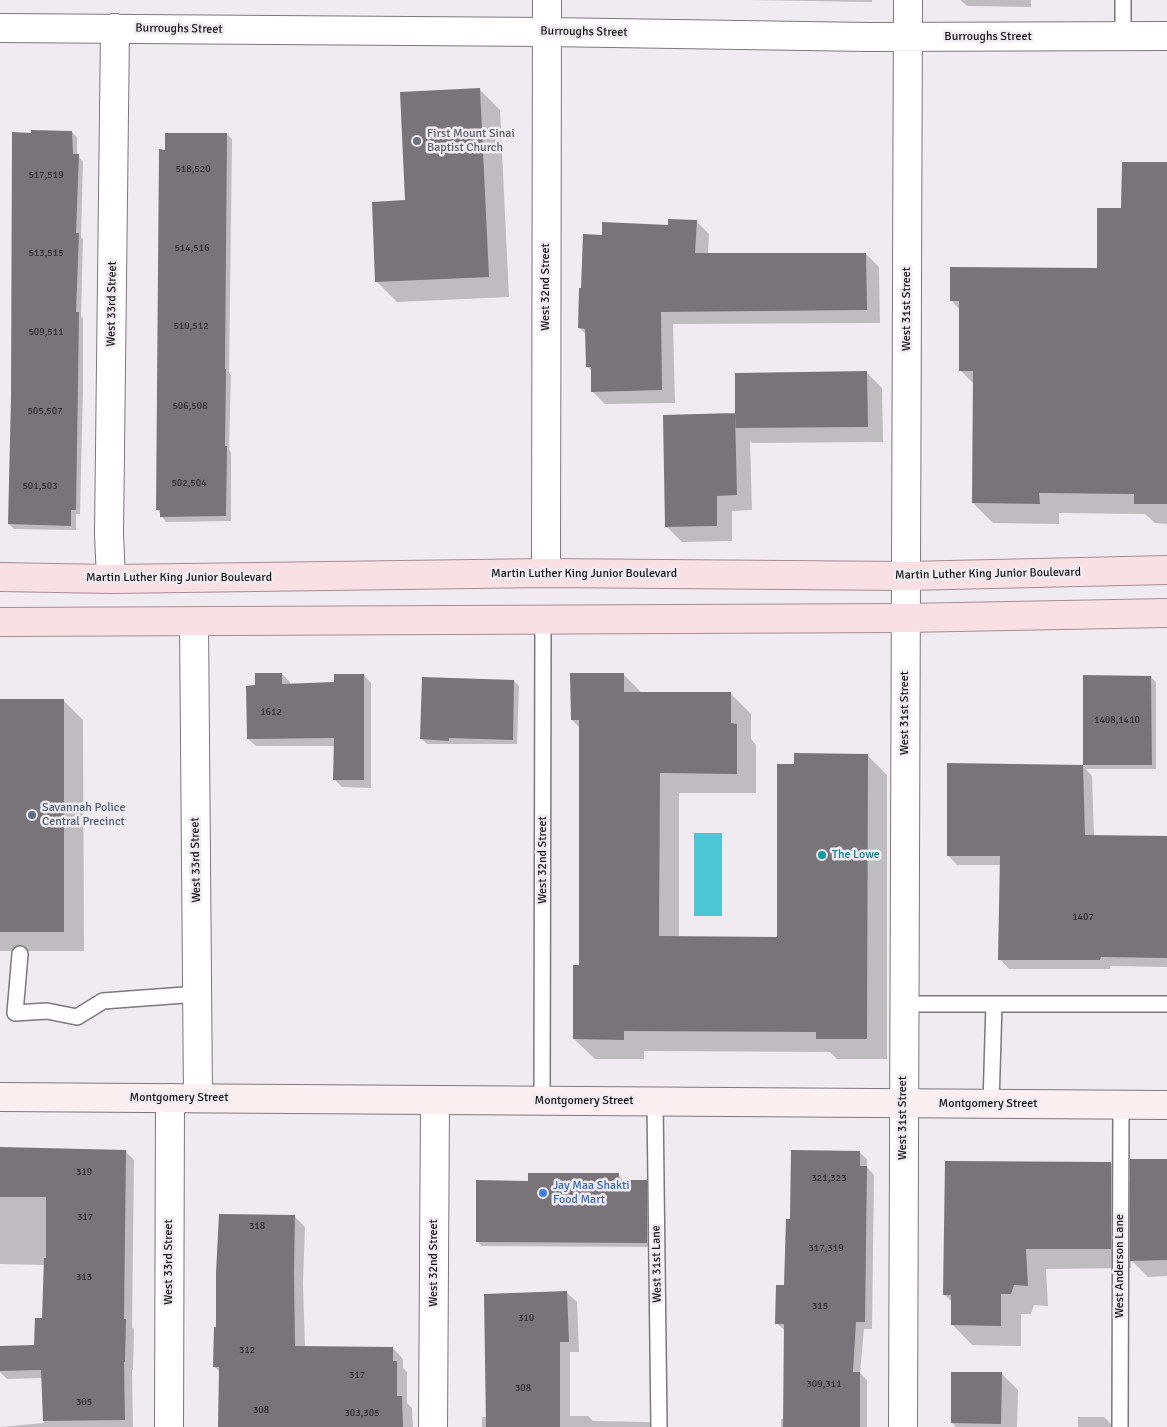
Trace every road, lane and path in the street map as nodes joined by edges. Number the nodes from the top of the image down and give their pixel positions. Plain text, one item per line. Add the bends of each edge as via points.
1 (547, 0) edge
2 (908, 0) edge
3 (1123, 0) edge
4 (0, 28) edge
5 (115, 28) junction
6 (547, 32) junction
7 (1167, 36) edge
8 (908, 37) junction
9 (1123, 37) junction
10 (1167, 570) edge
11 (546, 573) junction
12 (906, 576) junction
13 (0, 577) edge
14 (111, 579) junction
15 (1167, 613) edge
16 (905, 618) junction
17 (543, 620) junction
18 (0, 622) edge
19 (194, 622) junction
20 (20, 954) dead end
21 (198, 994) junction
22 (904, 1004) junction
23 (994, 1004) junction
24 (1167, 1004) edge
25 (0, 1097) edge
26 (170, 1098) junction
27 (198, 1098) junction
28 (435, 1100) junction
29 (542, 1100) junction
30 (655, 1101) junction
31 (903, 1103) junction
32 (991, 1104) junction
33 (1121, 1104) junction
34 (1167, 1105) edge
35 (169, 1427) edge
36 (434, 1427) edge
37 (659, 1427) edge
38 (903, 1427) edge
39 (1120, 1427) edge

1 - 6 street, West 32nd Street
2 - 8 street, West 31st Street
3 - 9 lane
4 - 5 street, Burroughs Street
5 - 6 street, Burroughs Street
5 - 14 street, West 33rd Street
6 - 8 street, Burroughs Street
6 - 11 street, West 32nd Street
7 - 9 street, Burroughs Street
8 - 9 street, Burroughs Street
8 - 12 street, West 31st Street
10 - 12 main road, Martin Luther King Junior Boulevard
11 - 12 main road, Martin Luther King Junior Boulevard
11 - 14 main road, Martin Luther King Junior Boulevard
12 - 16 street, West 31st Street
13 - 14 main road, Martin Luther King Junior Boulevard
15 - 16 main road
16 - 17 main road
16 - 22 street, West 31st Street
17 - 19 main road
17 - 29 lane, West 32nd Street
18 - 19 main road
19 - 21 street, West 33rd Street
20 - 21 lane via 15,1013 47,1012 77,1017 103,1001
21 - 27 street, West 33rd Street
22 - 23 lane
22 - 31 street, West 31st Street
23 - 24 lane
23 - 32 lane
25 - 26 main road, Montgomery Street
26 - 27 main road, Montgomery Street
26 - 35 street, West 33rd Street
27 - 28 main road, Montgomery Street
28 - 29 main road, Montgomery Street
28 - 36 street, West 32nd Street
29 - 30 main road, Montgomery Street
30 - 31 main road, Montgomery Street
30 - 37 lane, West 31st Lane
31 - 32 main road, Montgomery Street
31 - 38 street, West 31st Street
32 - 33 main road, Montgomery Street
33 - 34 main road, Montgomery Street
33 - 39 lane, West Anderson Lane

